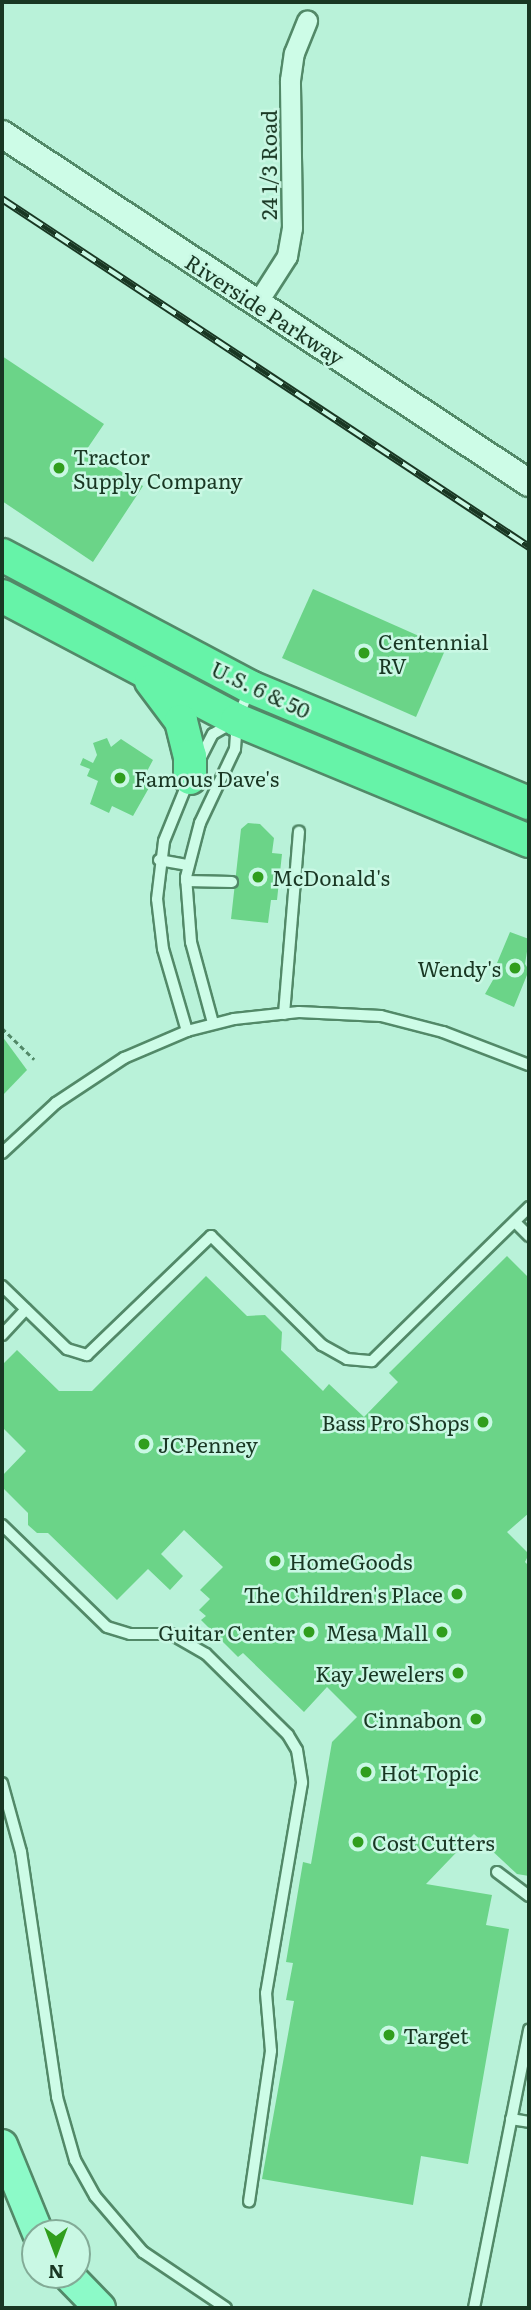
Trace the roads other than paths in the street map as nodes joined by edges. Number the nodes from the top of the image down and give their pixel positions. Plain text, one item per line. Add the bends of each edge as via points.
1 (307, 20) dead end
2 (2, 134) edge
3 (257, 303) junction
4 (529, 483) edge
5 (2, 555) edge
6 (2, 596) edge
7 (128, 663) junction
8 (250, 687) junction
9 (237, 720) junction
10 (190, 778) junction
11 (529, 803) edge
12 (299, 832) dead end
13 (528, 841) edge
14 (159, 860) junction
15 (187, 864) junction
16 (186, 881) junction
17 (232, 882) dead end
18 (284, 1014) junction
19 (213, 1023) junction
20 (187, 1031) junction
21 (529, 1065) edge
22 (2, 1153) edge
23 (529, 1207) edge
24 (515, 1222) junction
25 (529, 1236) edge
26 (2, 1286) edge
27 (26, 1310) junction
28 (2, 1335) edge
29 (2, 1525) edge
30 (2, 1783) edge
31 (497, 1872) dead end
32 (529, 1896) edge
33 (529, 2029) edge
34 (511, 2119) junction
35 (529, 2122) edge
36 (2, 2146) edge
37 (249, 2201) dead end
38 (31, 2219) edge
39 (82, 2289) edge
40 (100, 2308) edge
41 (226, 2308) edge
42 (474, 2308) edge

1 - 3 street, 24 1/3 Road via 294,53 290,80 292,228 287,256
2 - 3 main road, Riverside Parkway
3 - 4 main road, Riverside Parkway
5 - 8 highway, U.S. 6 & 50
6 - 7 highway, U.S. 6 & 50
7 - 9 highway, U.S. 6 & 50
7 - 10 highway via 154,683 181,721
8 - 9 lane
8 - 11 highway, U.S. 6 & 50
9 - 10 lane via 213,734
9 - 13 highway, U.S. 6 & 50
9 - 15 lane via 235,748 200,823
10 - 14 lane
12 - 18 lane
14 - 15 lane
14 - 20 lane via 158,923
15 - 16 lane
16 - 17 lane
16 - 19 lane via 191,942
18 - 19 lane
18 - 21 lane via 330,1012 403,1021
19 - 20 lane
20 - 22 lane via 90,1079
23 - 24 lane
24 - 25 lane
24 - 27 lane via 372,1361 347,1359 323,1345 211,1236 94,1353 73,1353
26 - 27 lane
27 - 28 lane
29 - 37 lane via 107,1627 130,1634 171,1634 206,1654 288,1735 297,1750 302,1783 266,1993 271,2051
30 - 41 lane via 21,1852 57,2097 75,2160 95,2196 143,2252
31 - 32 lane
33 - 34 lane
34 - 35 lane
34 - 42 lane
36 - 38 main road
39 - 40 main road

